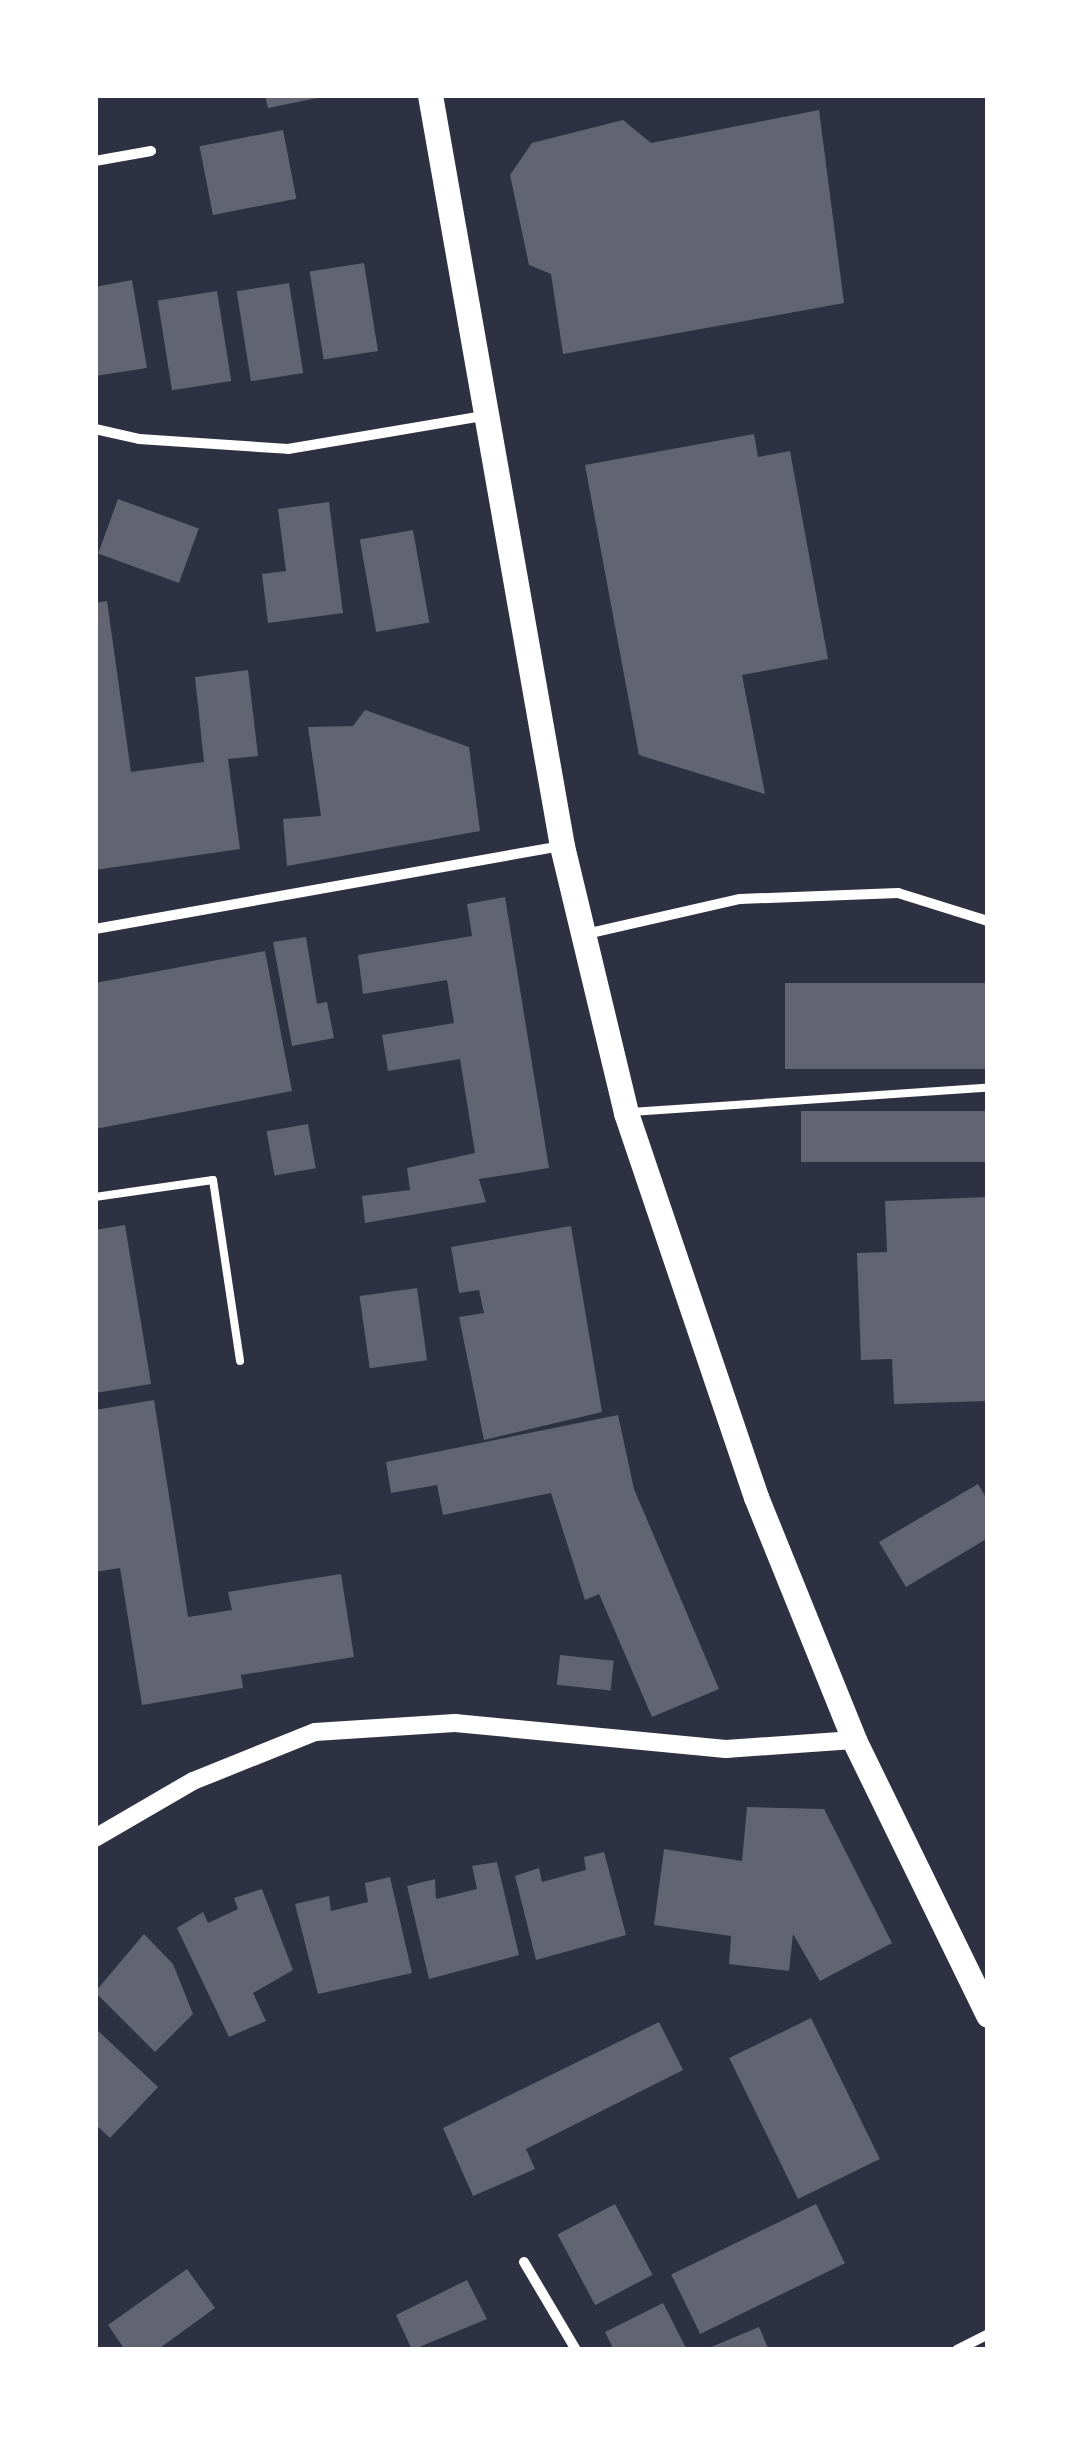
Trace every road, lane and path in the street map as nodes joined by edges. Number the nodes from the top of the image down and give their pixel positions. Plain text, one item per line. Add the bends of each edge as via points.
1 (430, 95) edge
2 (151, 151) dead end
3 (95, 161) edge
4 (489, 415) junction
5 (95, 429) edge
6 (562, 846) junction
7 (988, 920) edge
8 (95, 929) edge
9 (586, 934) junction
10 (985, 1088) dead end
11 (626, 1113) junction
12 (95, 1197) edge
13 (240, 1361) dead end
14 (854, 1740) junction
15 (95, 1838) edge
16 (988, 2015) edge
17 (524, 2262) dead end
18 (988, 2334) edge
19 (576, 2350) edge
20 (957, 2350) edge

1 - 4 main road
2 - 3 street
4 - 5 street via 288,448 139,439
4 - 6 main road
6 - 8 street
6 - 9 main road
7 - 9 street via 898,893 740,899
9 - 11 main road
10 - 11 lane
11 - 14 main road via 756,1497
12 - 13 lane via 213,1180
14 - 15 street via 726,1749 455,1724 314,1732 193,1781
14 - 16 main road
17 - 19 street
18 - 20 street

